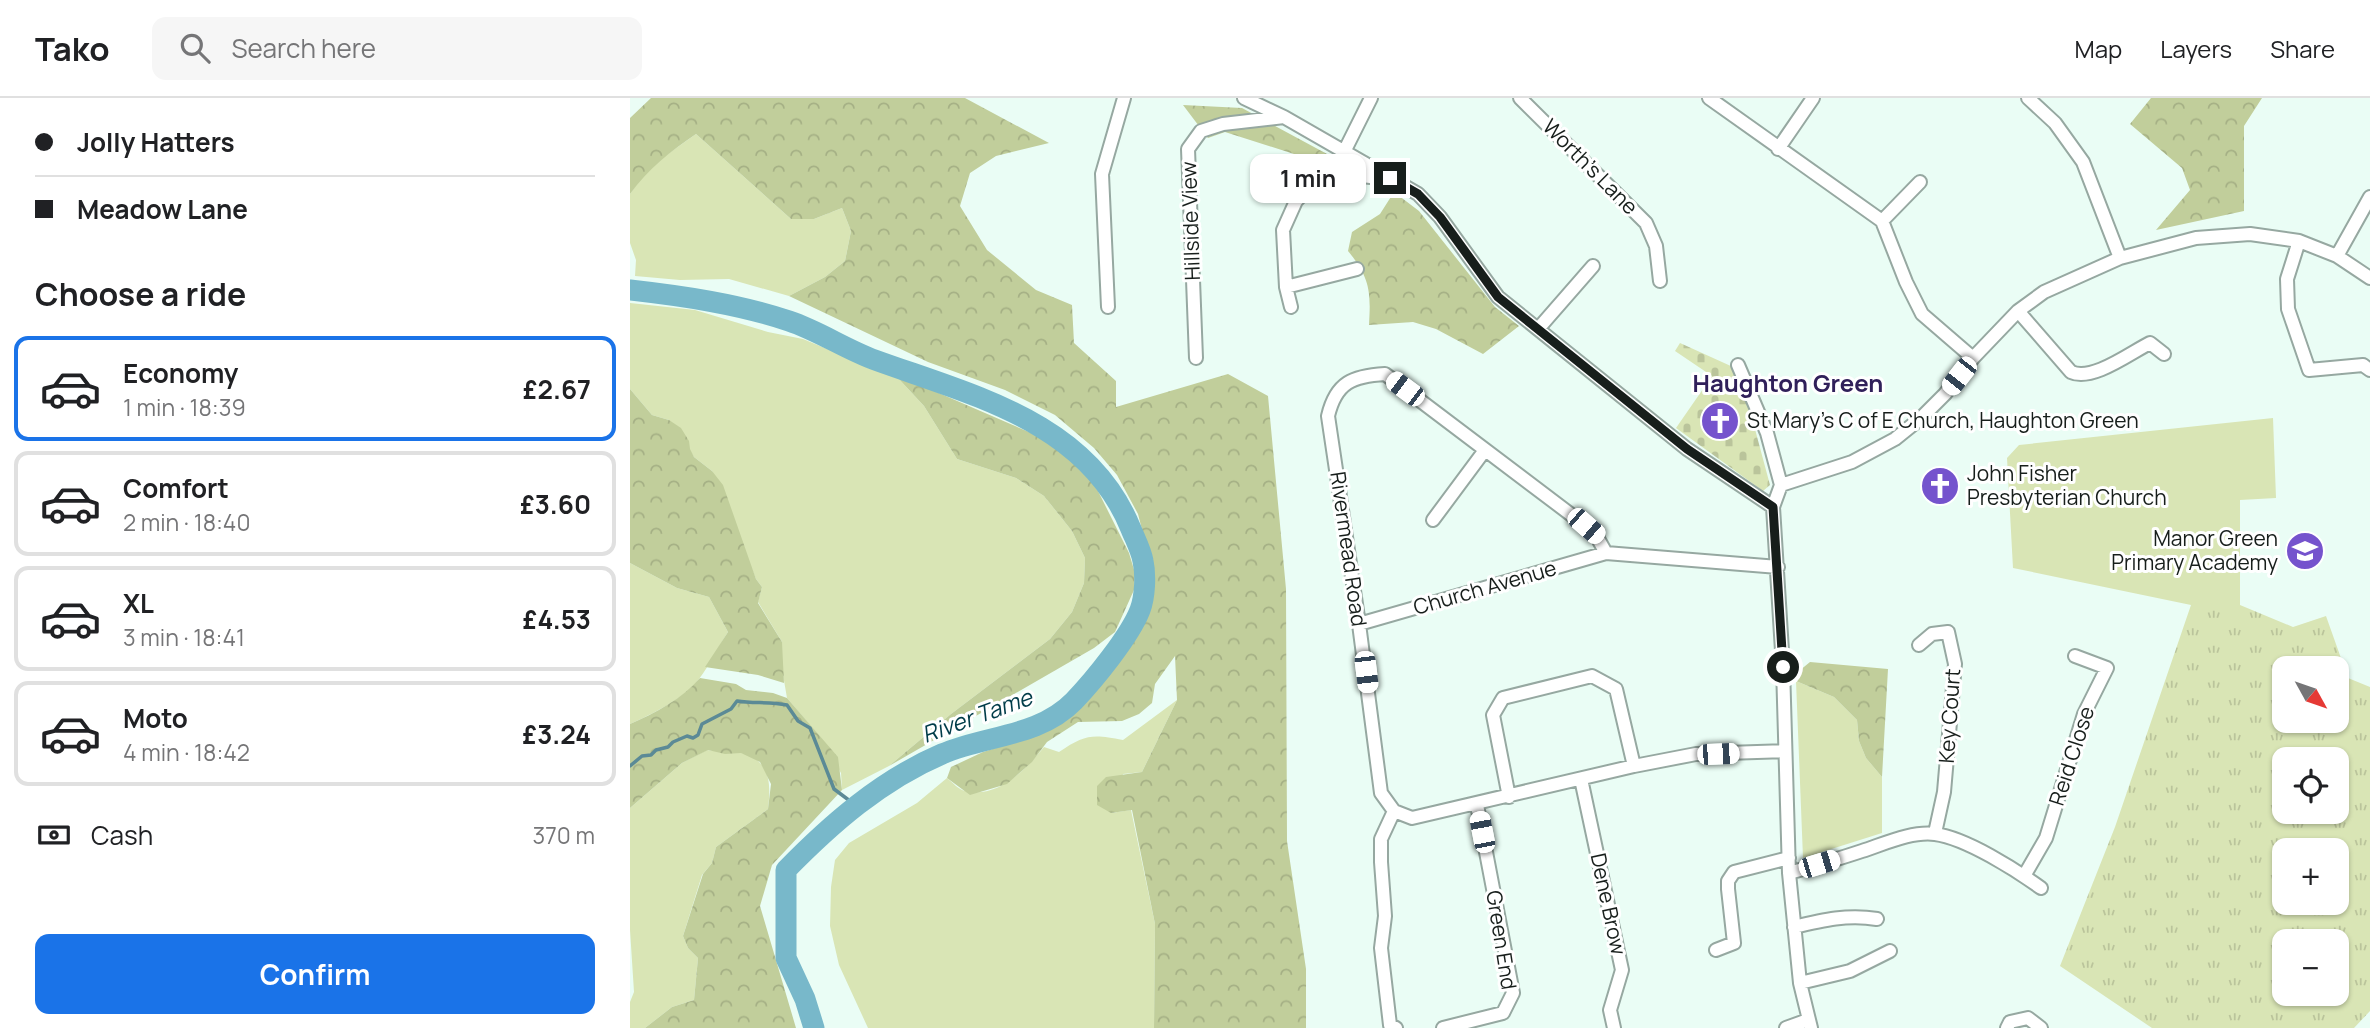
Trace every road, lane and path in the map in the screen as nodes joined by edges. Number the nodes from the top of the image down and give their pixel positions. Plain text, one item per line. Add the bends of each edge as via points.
1 (1124, 98) edge
2 (1244, 98) edge
3 (1371, 98) edge
4 (1520, 98) edge
5 (1709, 98) edge
6 (1813, 98) edge
7 (2028, 98) edge
8 (1284, 117) junction
9 (1778, 149) junction
10 (1344, 152) junction
11 (1390, 178) junction
12 (1920, 182) dead end
13 (2370, 197) edge
14 (1882, 221) junction
15 (2299, 241) junction
16 (2337, 256) junction
17 (2120, 258) junction
18 (1593, 266) dead end
19 (1357, 269) dead end
20 (2370, 278) edge
21 (1660, 281) dead end
22 (1286, 287) junction
23 (1108, 307) dead end
24 (1291, 307) dead end
25 (2018, 311) junction
26 (1538, 329) junction
27 (2164, 354) dead end
28 (1196, 358) dead end
29 (1973, 358) junction
30 (1738, 365) dead end
31 (2370, 370) edge
32 (1485, 450) junction
33 (1781, 485) junction
34 (1773, 507) junction
35 (1433, 520) dead end
36 (1606, 553) junction
37 (1778, 567) junction
38 (1359, 624) junction
39 (1919, 645) dead end
40 (2074, 656) dead end
41 (1784, 751) junction
42 (1634, 766) junction
43 (1581, 779) junction
44 (1508, 797) junction
45 (1477, 805) junction
46 (1394, 811) junction
47 (1935, 833) junction
48 (1788, 858) junction
49 (1789, 873) junction
50 (2024, 876) junction
51 (2041, 888) dead end
52 (1877, 919) dead end
53 (1794, 927) junction
54 (1716, 950) dead end
55 (1890, 951) dead end
56 (1800, 982) junction
57 (1810, 1024) edge
58 (1396, 1028) edge
59 (1443, 1028) edge
60 (1614, 1028) edge
61 (1786, 1028) edge
62 (2007, 1028) edge
63 (2042, 1028) edge

1 - 23 street via 1102,174
2 - 8 street
3 - 10 street
4 - 21 street, Worth's Lane via 1646,223 1656,246
5 - 9 street
6 - 9 street
7 - 17 street via 2055,123 2083,162
8 - 10 street
8 - 28 street, Hillside View via 1201,131 1188,149
9 - 14 street
10 - 11 street
11 - 22 street via 1339,173 1317,180 1296,201 1283,230
11 - 26 street via 1418,194 1498,297
12 - 14 street
13 - 16 street
14 - 29 street via 1922,314
15 - 16 street
15 - 17 street via 2225,234
15 - 31 street via 2287,279 2288,309 2309,370 2362,365
16 - 20 street
17 - 25 street via 2044,292
18 - 26 street
19 - 22 street
22 - 24 street
25 - 27 street via 2078,375 2091,374 2150,343
25 - 29 street
26 - 34 street via 1687,449
29 - 33 street via 1929,411 1895,439 1852,462
30 - 33 street via 1767,433
32 - 35 street
32 - 36 street, Rivermead Road via 1586,526
32 - 38 street, Rivermead Road via 1385,374 1355,378 1340,389 1328,416
33 - 34 street
34 - 37 street
36 - 37 street, Church Avenue
36 - 38 street, Church Avenue
37 - 41 street
38 - 46 street, Rivermead Road via 1381,793
39 - 47 street, Key Court via 1932,634 1948,632 1954,656 1944,792
40 - 50 street, Reid Close via 2107,668 2084,715 2046,838
41 - 42 street via 1696,754
41 - 48 street
42 - 43 street
42 - 44 street via 1616,688 1592,676 1503,698 1493,715
43 - 44 street
43 - 60 street, Dene Brow via 1622,970 1610,1010
44 - 45 street
45 - 46 street via 1412,818
45 - 59 street, Green End via 1513,993 1503,1013
46 - 58 street via 1381,839 1385,916 1381,948 1390,1025
47 - 49 street via 1879,844
47 - 50 street
48 - 49 street
48 - 54 street via 1734,872 1728,881 1734,943
49 - 53 street
50 - 51 street
52 - 53 street via 1858,915
53 - 56 street
55 - 56 street via 1850,971
56 - 57 street
57 - 61 street
62 - 63 street via 2028,1018

